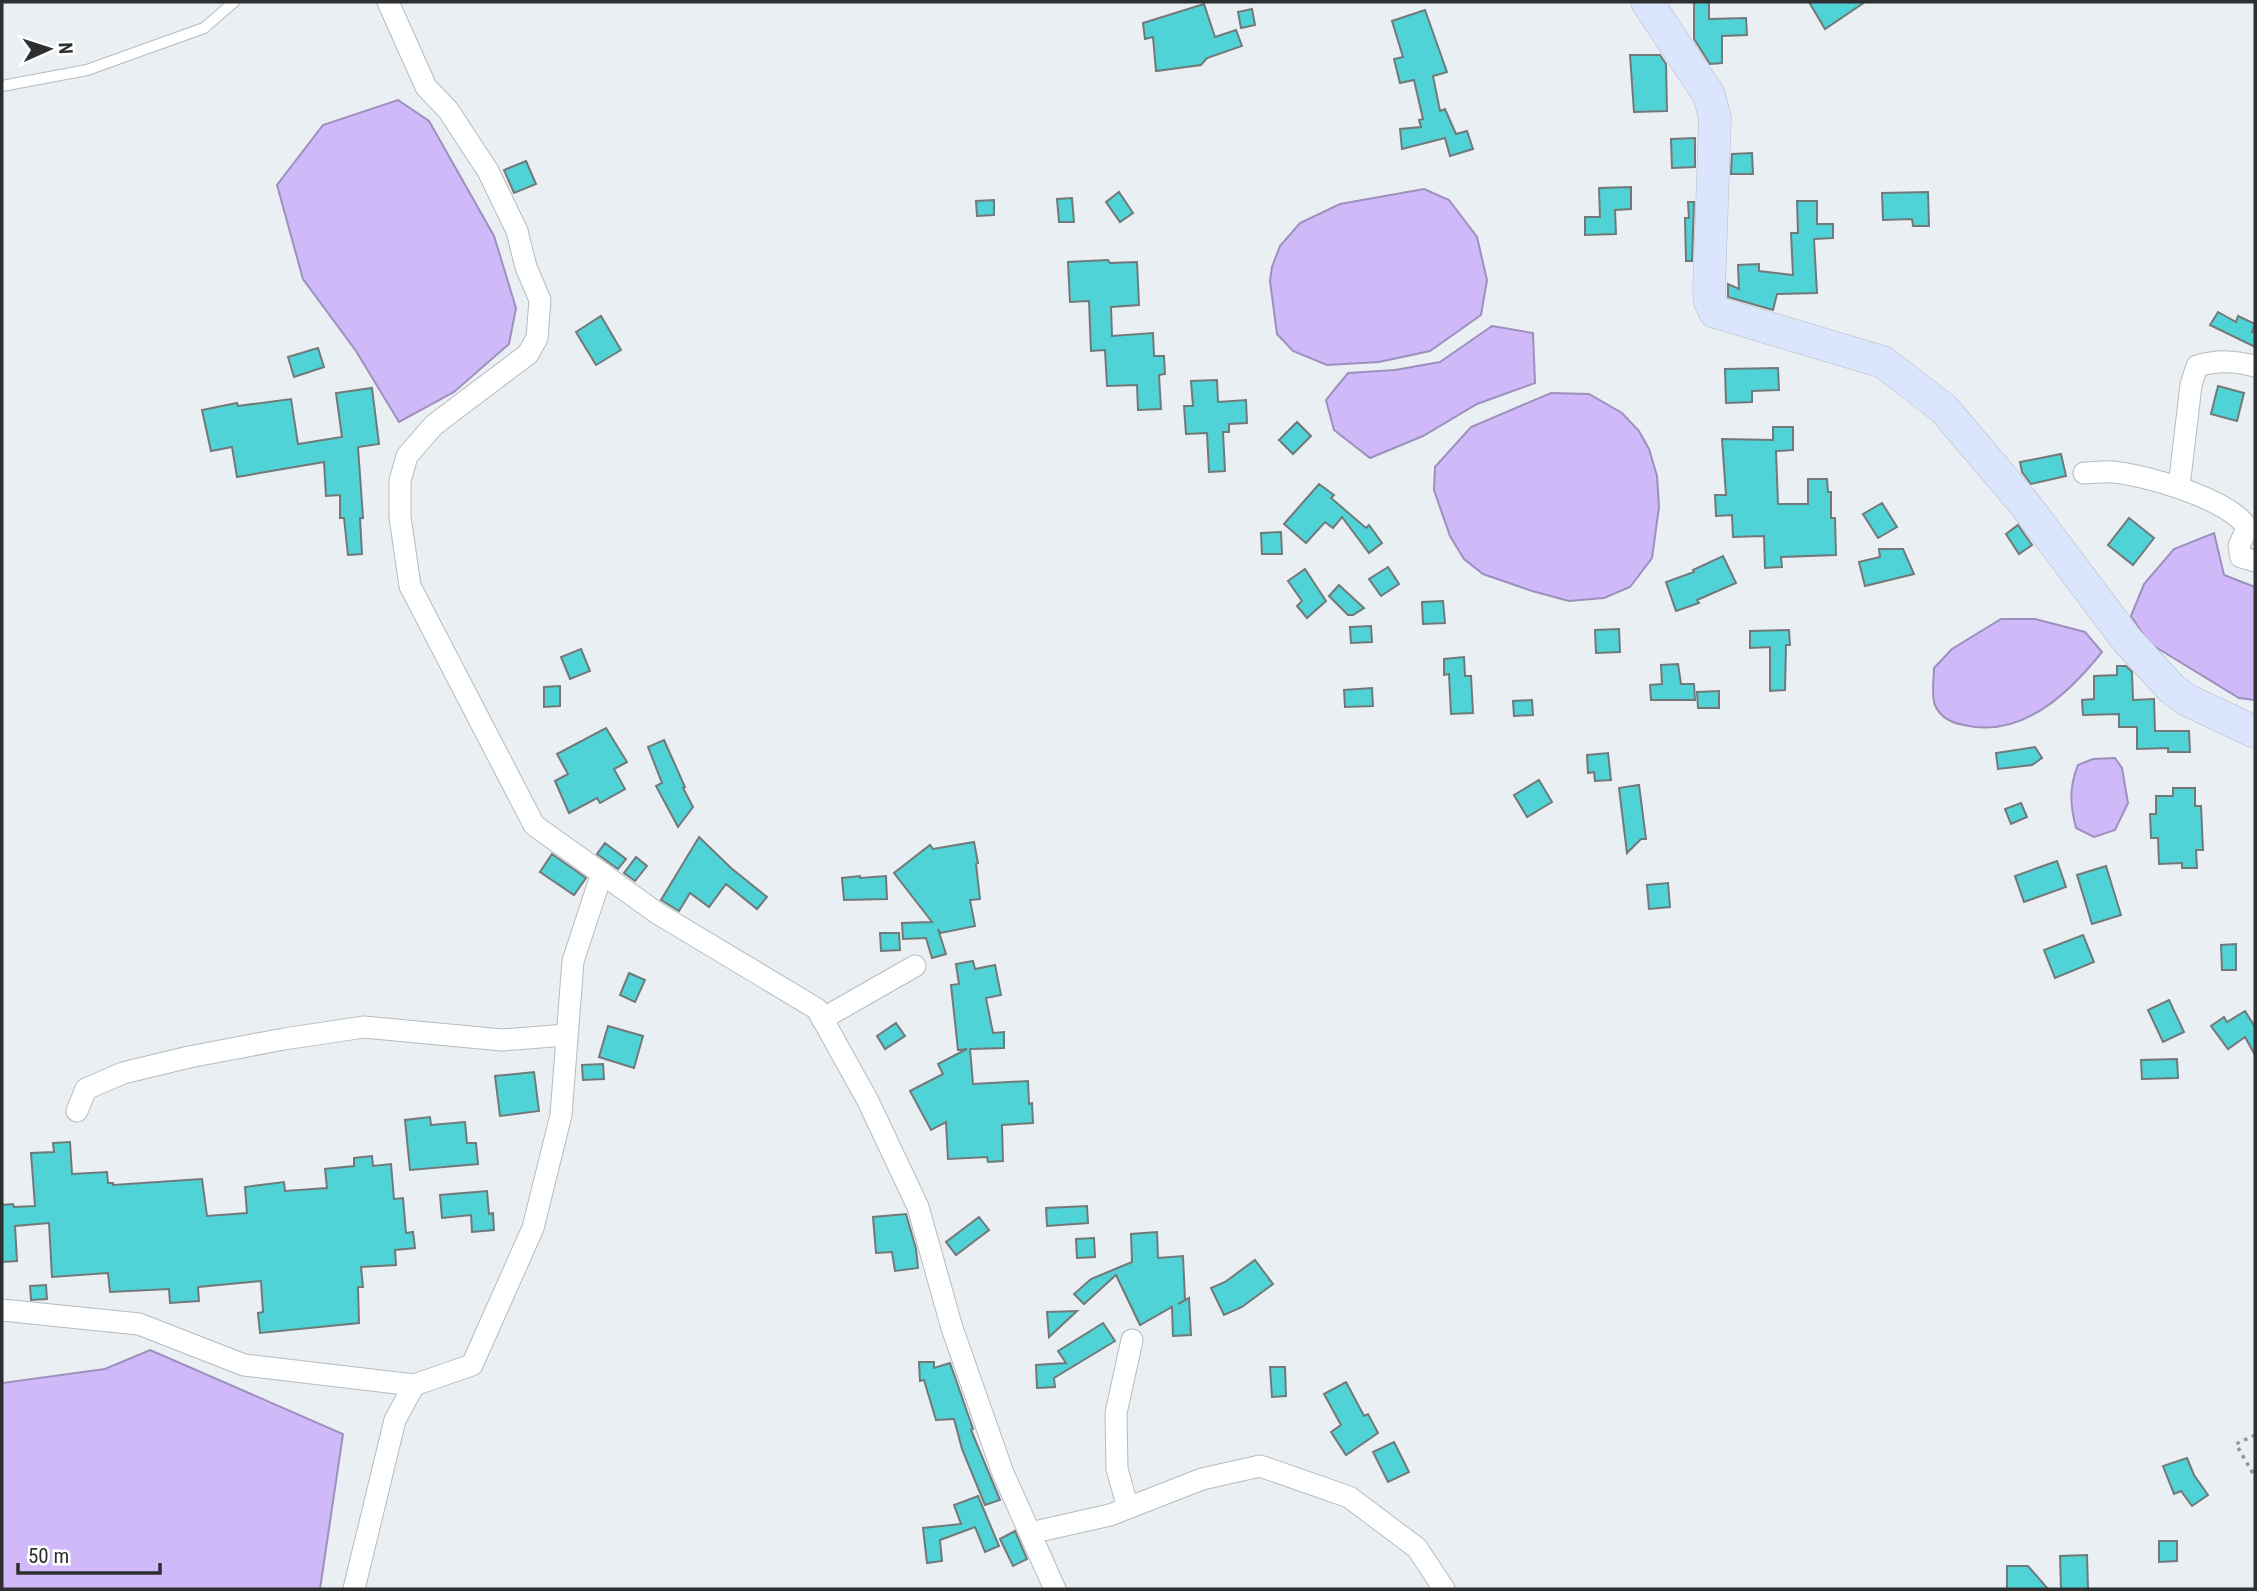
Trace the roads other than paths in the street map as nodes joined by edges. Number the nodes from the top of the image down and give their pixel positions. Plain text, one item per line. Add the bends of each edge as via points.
1 (234, 2) edge
2 (388, 2) edge
3 (1647, 2) edge
4 (2, 86) edge
5 (2255, 366) edge
6 (2084, 473) dead end
7 (2179, 487) junction
8 (2255, 561) edge
9 (2255, 732) edge
10 (602, 873) junction
11 (915, 966) dead end
12 (822, 1019) junction
13 (567, 1035) junction
14 (77, 1111) dead end
15 (2, 1310) edge
16 (1132, 1340) dead end
17 (414, 1385) junction
18 (1128, 1508) junction
19 (1030, 1533) junction
20 (354, 1589) edge
21 (1055, 1589) edge
22 (1444, 1589) edge

1 - 4 lane via 204,28 87,70
2 - 10 street via 426,87 448,110 488,171 517,231 540,300 537,338 528,354 435,425 407,456 400,481 400,517 410,586 534,825
3 - 9 street via 1709,95 1715,118 1709,289 1715,312 1883,362 1944,409 2027,507 2127,640 2172,689
5 - 7 street via 2236,361 2197,366
6 - 7 street via 2112,472
7 - 8 street via 2243,520 2247,528 2239,546 2241,557
10 - 12 street via 657,912 817,1009
10 - 13 street via 573,961
11 - 12 street
12 - 19 street via 868,1101 918,1207 952,1328 1003,1473
13 - 14 street via 502,1040 363,1027 284,1039 123,1073 86,1089
13 - 17 street via 561,1115 528,1240 472,1365
15 - 17 street via 139,1324 244,1365
16 - 18 street via 1116,1413 1117,1469
17 - 20 street via 395,1420
18 - 19 street
18 - 22 street via 1202,1479 1260,1466 1349,1497 1417,1548
19 - 21 street

